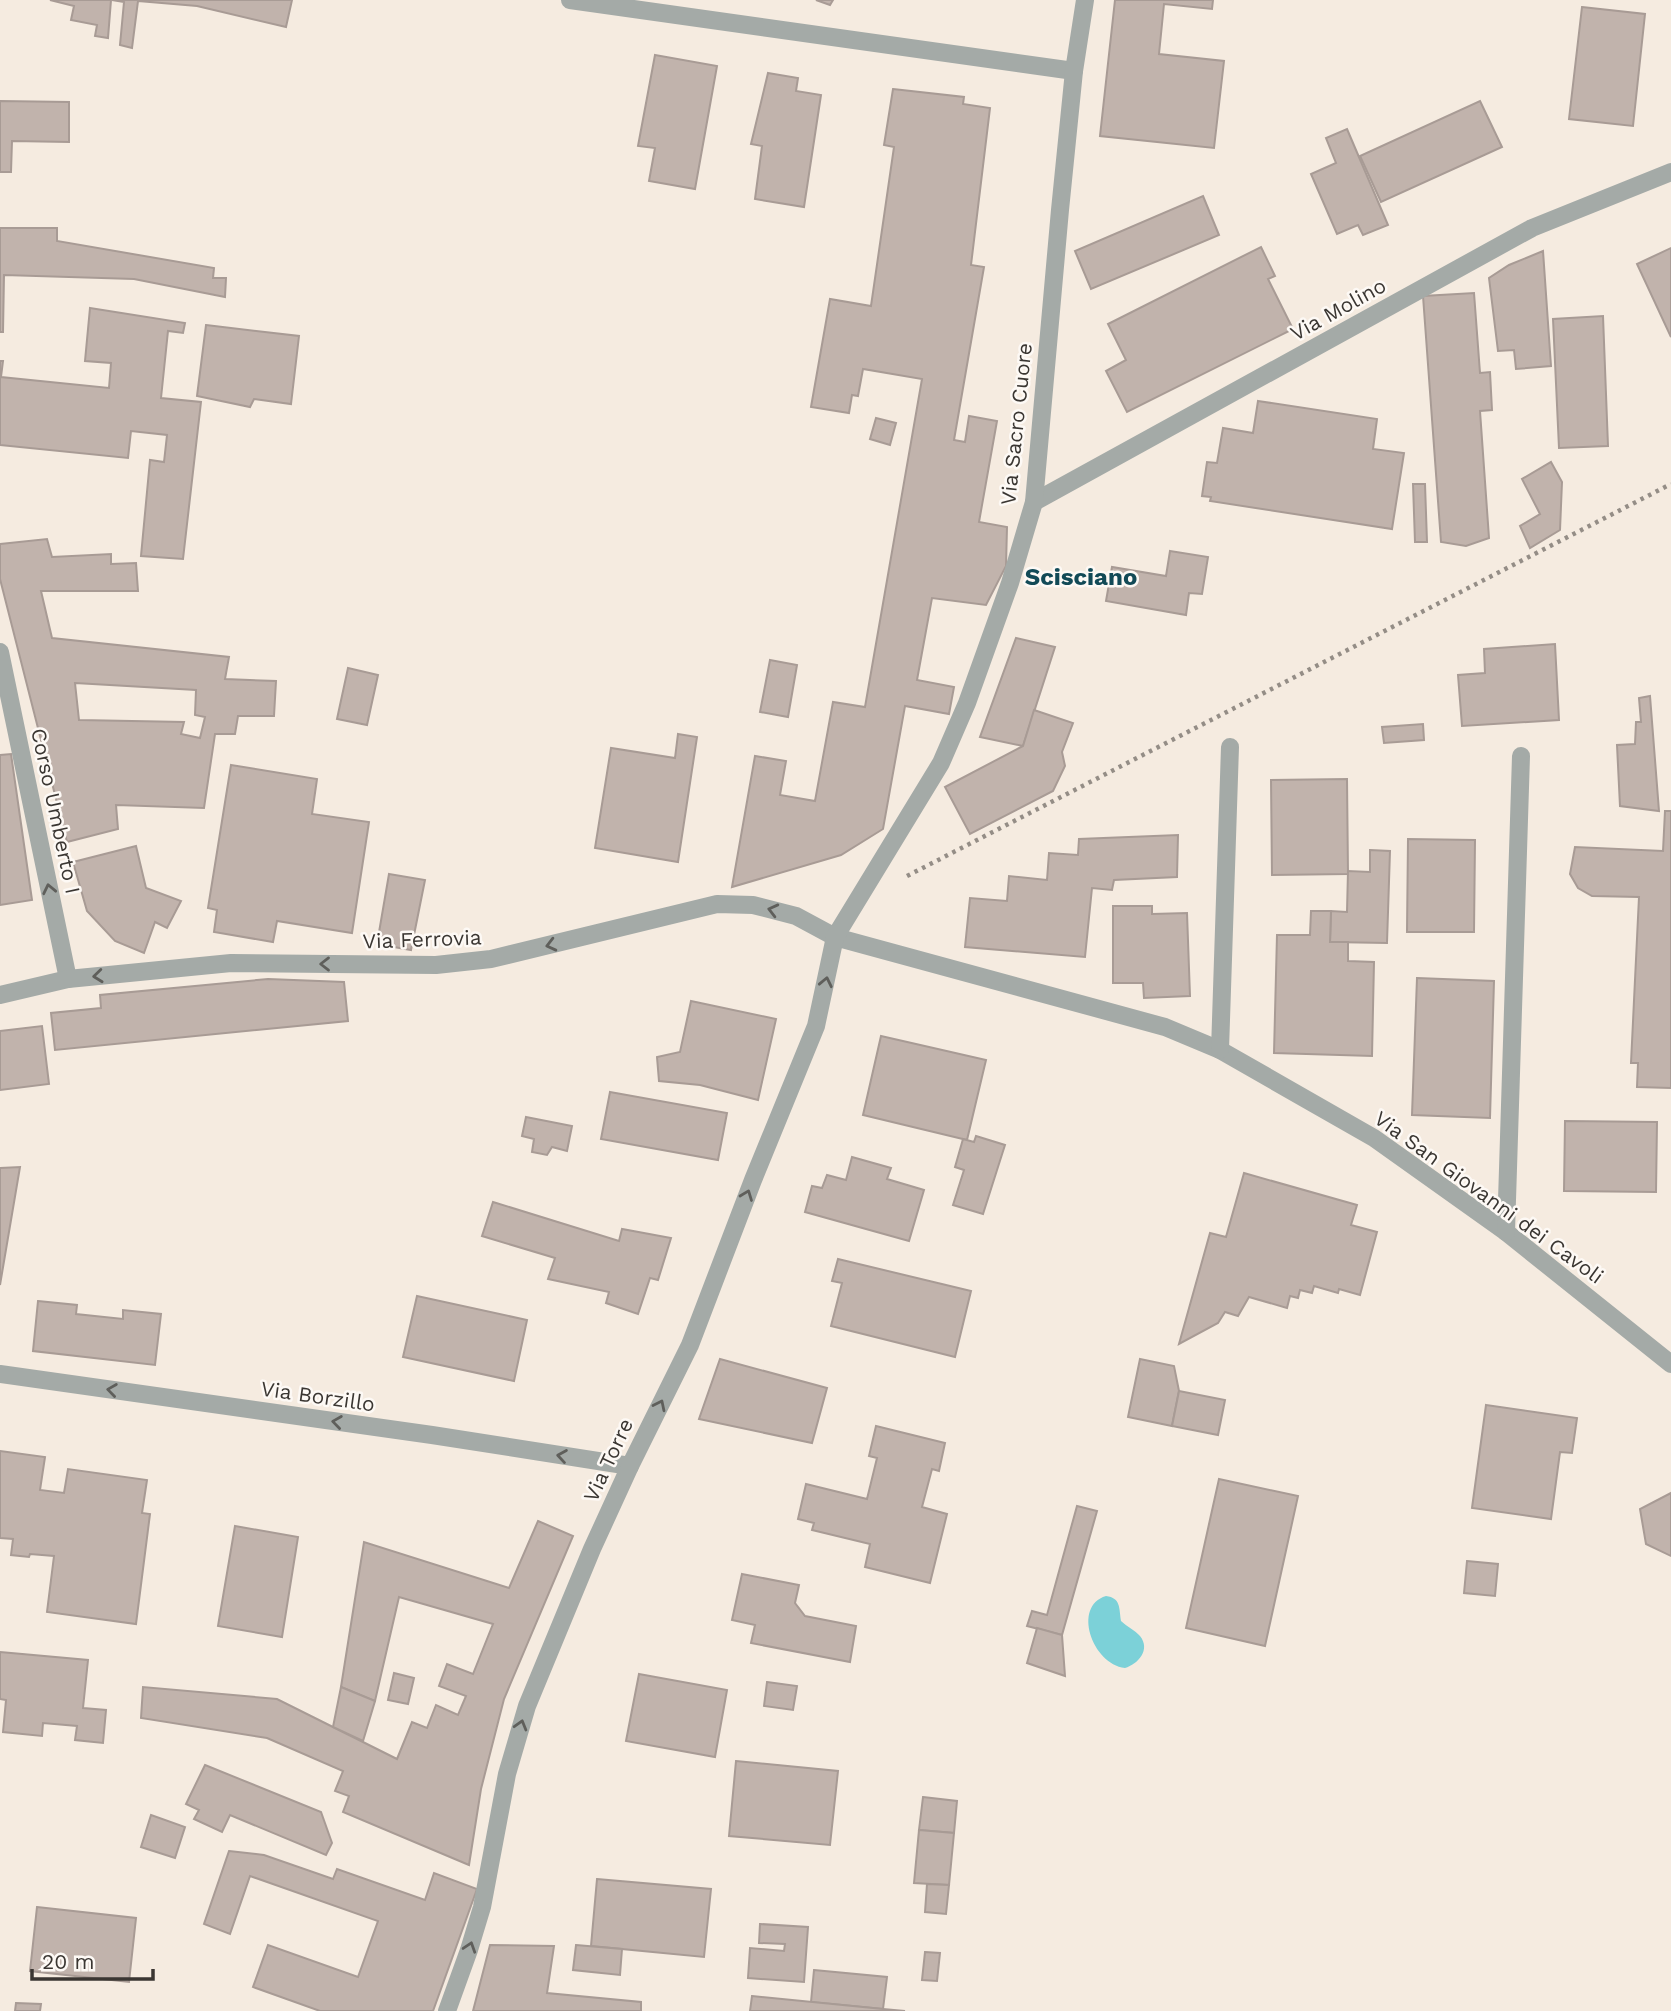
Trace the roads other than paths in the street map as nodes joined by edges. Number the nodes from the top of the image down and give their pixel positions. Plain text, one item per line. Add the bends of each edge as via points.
1 (570, 0) edge
2 (1085, 0) edge
3 (1074, 71) junction
4 (1671, 172) edge
5 (1034, 502) junction
6 (0, 652) edge
7 (1230, 747) dead end
8 (1521, 756) dead end
9 (835, 937) junction
10 (68, 979) junction
11 (0, 995) edge
12 (1220, 1050) junction
13 (1506, 1232) junction
14 (1671, 1364) edge
15 (0, 1374) edge
16 (630, 1466) junction
17 (447, 2011) edge

1 - 3 street
2 - 3 street, Via Sacro Cuore
3 - 5 street, Via Sacro Cuore
4 - 5 street, Via Molino via 1532,228
5 - 9 street, Via Sacro Cuore via 1010,583 941,763
10 -> 6 street, Corso Umberto I
7 - 12 street
8 - 13 street
9 -> 10 street, Via Ferrovia via 796,916 753,905 717,904 491,959 436,965 230,963
9 - 12 street, Via San Giovanni dei Cavoli via 1165,1027
16 -> 9 street, Via Torre via 690,1345 816,1026
10 - 11 street, Via Ferrovia
12 - 13 street, Via San Giovanni dei Cavoli via 1374,1138
13 - 14 street, Via San Giovanni dei Cavoli
16 -> 15 street, Via Borzillo
17 -> 16 street, Via Torre via 482,1907 507,1773 527,1706

